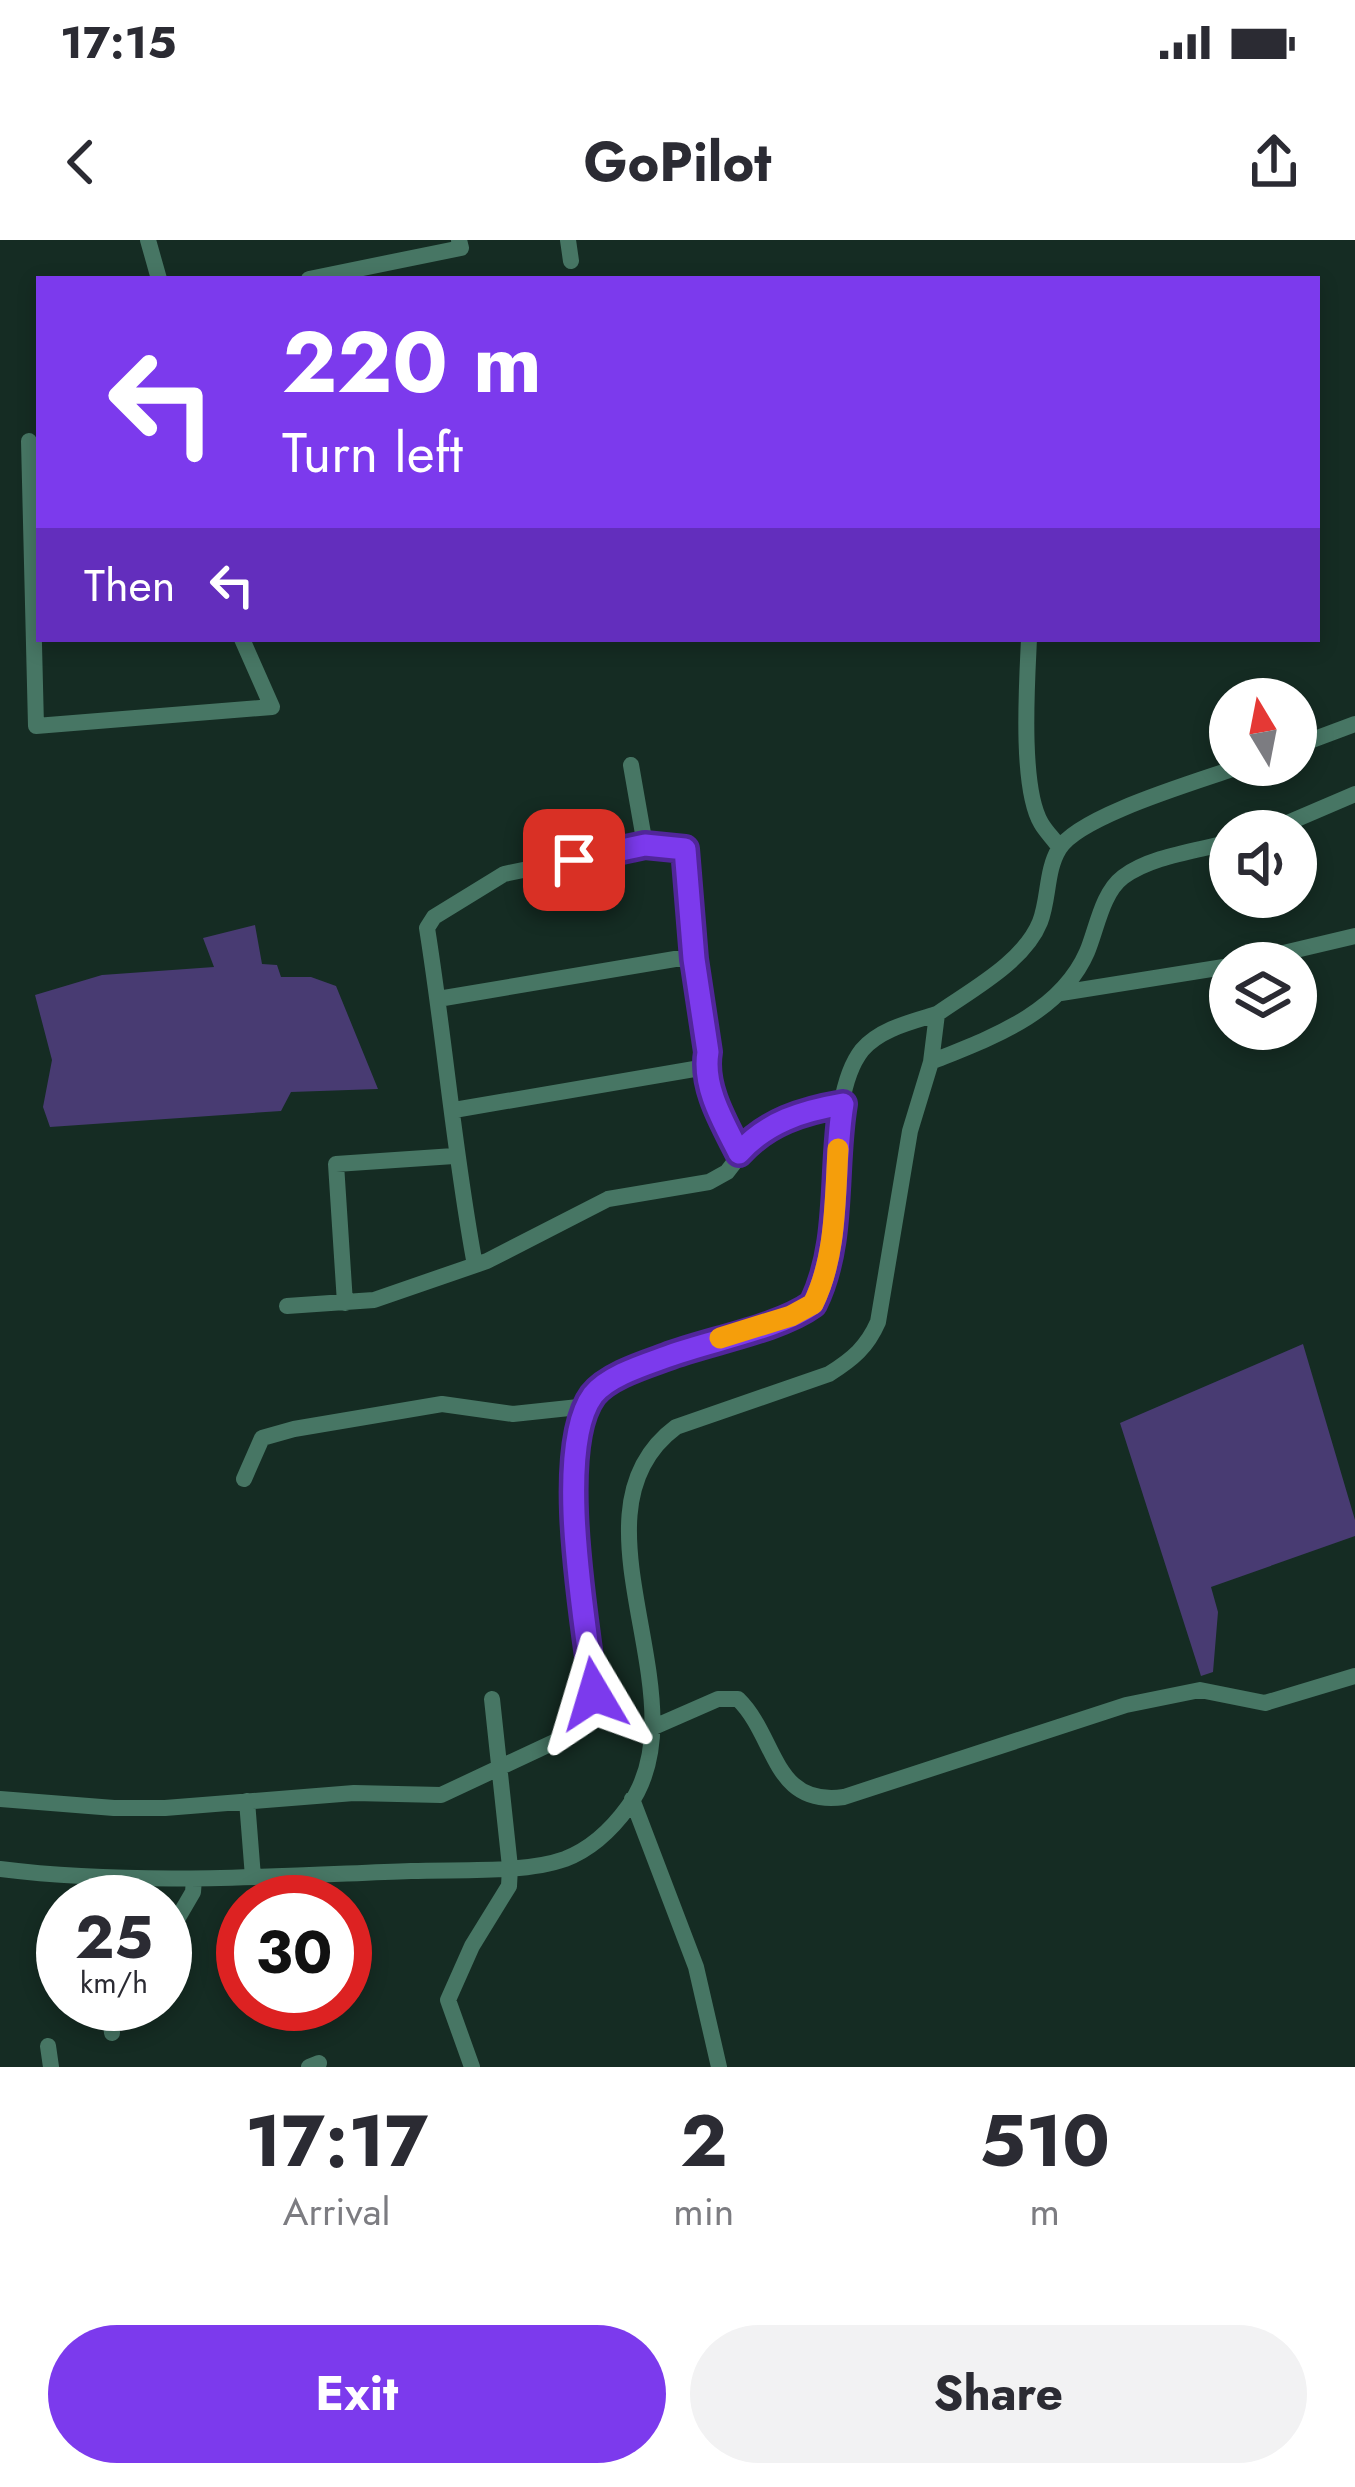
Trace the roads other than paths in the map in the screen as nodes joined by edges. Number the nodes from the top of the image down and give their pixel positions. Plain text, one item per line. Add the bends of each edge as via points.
1 (148, 240) edge
2 (459, 240) edge
3 (568, 240) edge
4 (571, 261) dead end
5 (158, 276) edge
6 (324, 276) edge
7 (29, 442) dead end
8 (35, 498) edge
9 (36, 614) edge
10 (243, 642) edge
11 (1029, 642) edge
12 (1355, 724) edge
13 (1317, 738) edge
14 (631, 765) dead end
15 (1209, 778) edge
16 (1355, 794) edge
17 (1317, 810) edge
18 (645, 845) junction
19 (1059, 847) junction
20 (1209, 848) edge
21 (1355, 936) edge
22 (1317, 945) edge
23 (694, 959) junction
24 (1209, 968) edge
25 (1061, 993) junction
26 (438, 999) junction
27 (937, 1014) junction
28 (931, 1062) junction
29 (706, 1067) junction
30 (843, 1104) junction
31 (454, 1110) junction
32 (739, 1153) junction
33 (454, 1156) junction
34 (475, 1265) junction
35 (345, 1303) junction
36 (287, 1306) dead end
37 (588, 1406) junction
38 (244, 1479) dead end
39 (1355, 1676) edge
40 (492, 1699) dead end
41 (654, 1727) junction
42 (500, 1768) junction
43 (0, 1799) edge
44 (632, 1799) junction
45 (248, 1802) junction
46 (510, 1867) junction
47 (0, 1869) edge
48 (253, 1875) edge
49 (304, 1875) edge
50 (216, 1878) edge
51 (194, 1879) junction
52 (192, 1894) edge
53 (48, 2045) dead end
54 (51, 2067) edge
55 (472, 2067) edge
56 (719, 2067) edge

1 - 5 street
2 - 6 street via 460,248
3 - 4 street
7 - 8 street
8 - 9 street
9 - 10 street via 35,726 272,707
11 - 19 street via 1032,796
12 - 13 street
14 - 18 street
15 - 19 street via 1094,820
16 - 17 street
18 - 23 street via 685,849
18 - 26 street via 503,874 434,917 427,928
19 - 27 street via 1031,939
20 - 25 street via 1122,878
21 - 22 street
23 - 26 street
23 - 29 street
24 - 25 street
25 - 28 street via 1001,1034
26 - 31 street
27 - 28 street
27 - 30 street via 864,1048
28 - 41 street via 869,1342 830,1373 676,1427 640,1468 631,1512 633,1581
29 - 31 street
29 - 32 street
30 - 32 street via 780,1121
30 - 37 street via 834,1221 813,1304 643,1366 608,1383
31 - 33 street
32 - 34 street via 709,1182 608,1198
33 - 34 street
33 - 35 street via 336,1164
34 - 35 street
35 - 36 street
37 - 38 street via 513,1414 450,1403 294,1429 262,1438
37 - 42 street via 574,1459 594,1694 589,1721
39 - 41 street via 1265,1702 1200,1690 1126,1705 824,1800 788,1780 738,1699
40 - 42 street
41 - 44 street
42 - 45 street via 441,1795
42 - 46 street
43 - 45 street via 114,1808
44 - 46 street via 595,1844 562,1860
44 - 56 street via 696,1967
45 - 48 street
46 - 49 street
46 - 55 street via 508,1886 448,2000
47 - 51 street
50 - 51 street
51 - 52 street
53 - 54 street

